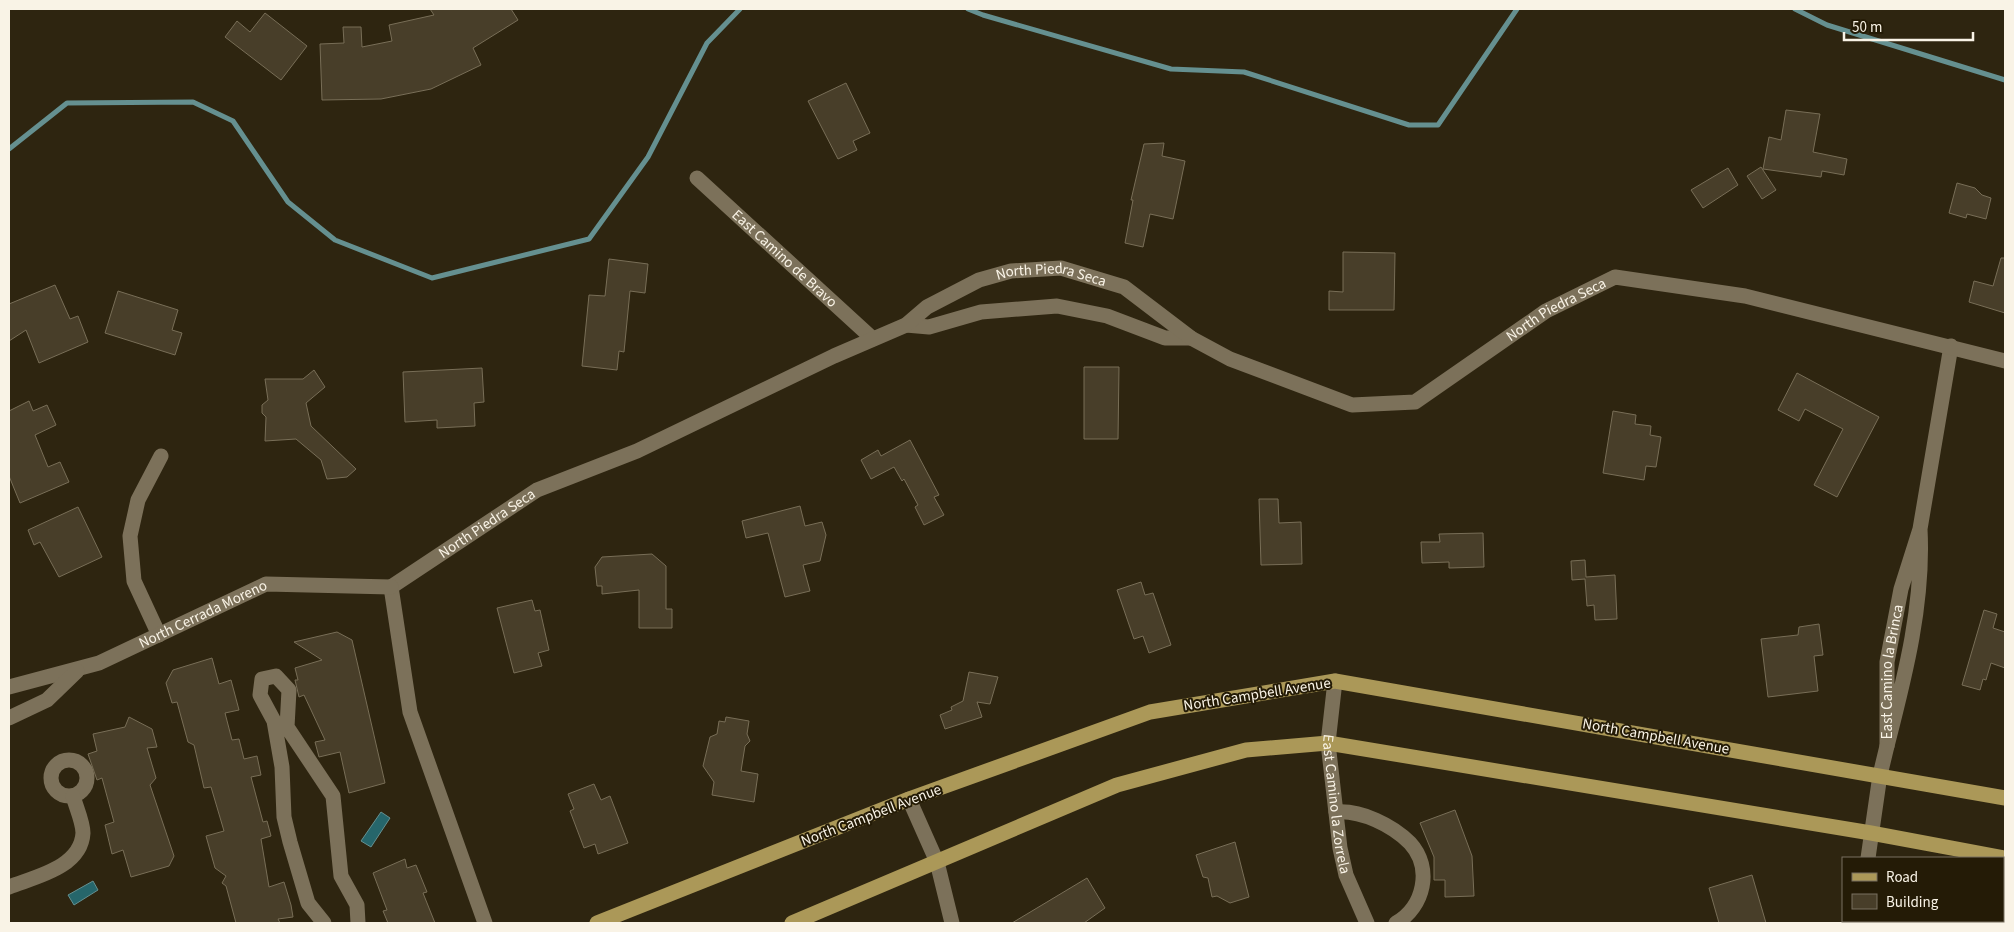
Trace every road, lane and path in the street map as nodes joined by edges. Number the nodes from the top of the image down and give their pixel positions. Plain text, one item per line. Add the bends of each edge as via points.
1 (697, 178) dead end
2 (906, 325) junction
3 (1190, 338) junction
4 (873, 339) junction
5 (1951, 346) junction
6 (2005, 361) edge
7 (161, 456) dead end
8 (391, 587) junction
9 (159, 635) junction
10 (78, 670) junction
11 (1335, 681) junction
12 (9, 687) edge
13 (9, 718) edge
14 (1328, 743) junction
15 (1880, 775) junction
16 (73, 796) dead end
17 (2005, 798) edge
18 (909, 799) junction
19 (1336, 812) junction
20 (1872, 833) junction
21 (1868, 857) edge
22 (2000, 857) edge
23 (937, 862) junction
24 (9, 887) edge
25 (324, 923) edge
26 (358, 923) edge
27 (485, 923) edge
28 (597, 923) edge
29 (792, 923) edge
30 (952, 923) edge
31 (1366, 923) edge
32 (1396, 923) edge

1 - 4 street, East Camino de Bravo
2 - 3 street, North Piedra Seca via 929,327 982,312 1057,306 1107,316 1165,338
2 - 3 street, North Piedra Seca via 927,307 979,280 1011,271 1060,268 1124,286
2 - 4 street, North Piedra Seca
3 - 5 street, North Piedra Seca via 1230,359 1352,405 1415,402 1546,311 1615,277 1745,296
4 - 8 street, North Piedra Seca via 637,451 537,490
5 - 6 street, North Piedra Seca
5 - 15 street, East Camino la Brinca via 1920,529 1901,589 1887,662 1887,746
7 - 9 street via 138,500 130,536 134,581
8 - 9 street, North Cerrada Moreno via 266,584
8 - 27 street via 410,712
9 - 10 street, North Cerrada Moreno
10 - 12 street, North Cerrada Moreno
10 - 13 street, North Cerrada Moreno via 47,700
11 - 14 street, East Camino la Zorrela
11 - 15 main road, North Campbell Avenue
11 - 18 main road, North Campbell Avenue via 1150,712
14 - 19 street, East Camino la Zorrela
14 - 20 main road
14 - 23 main road via 1246,750 1117,785
15 - 17 main road, North Campbell Avenue
15 - 20 street
16 - 24 street via 83,832 81,844 71,858 56,868
18 - 23 street
18 - 28 main road, North Campbell Avenue
19 - 31 street, East Camino la Zorrela via 1346,875
19 - 32 street via 1360,814 1376,822 1399,834 1417,854 1423,882 1419,900 1409,914
20 - 21 street
20 - 22 main road
23 - 29 main road
23 - 30 street
25 - 26 street via 308,903 290,842 284,817 282,767 274,721 260,695 262,679 276,676 289,690 288,727 333,796 341,876 357,905

